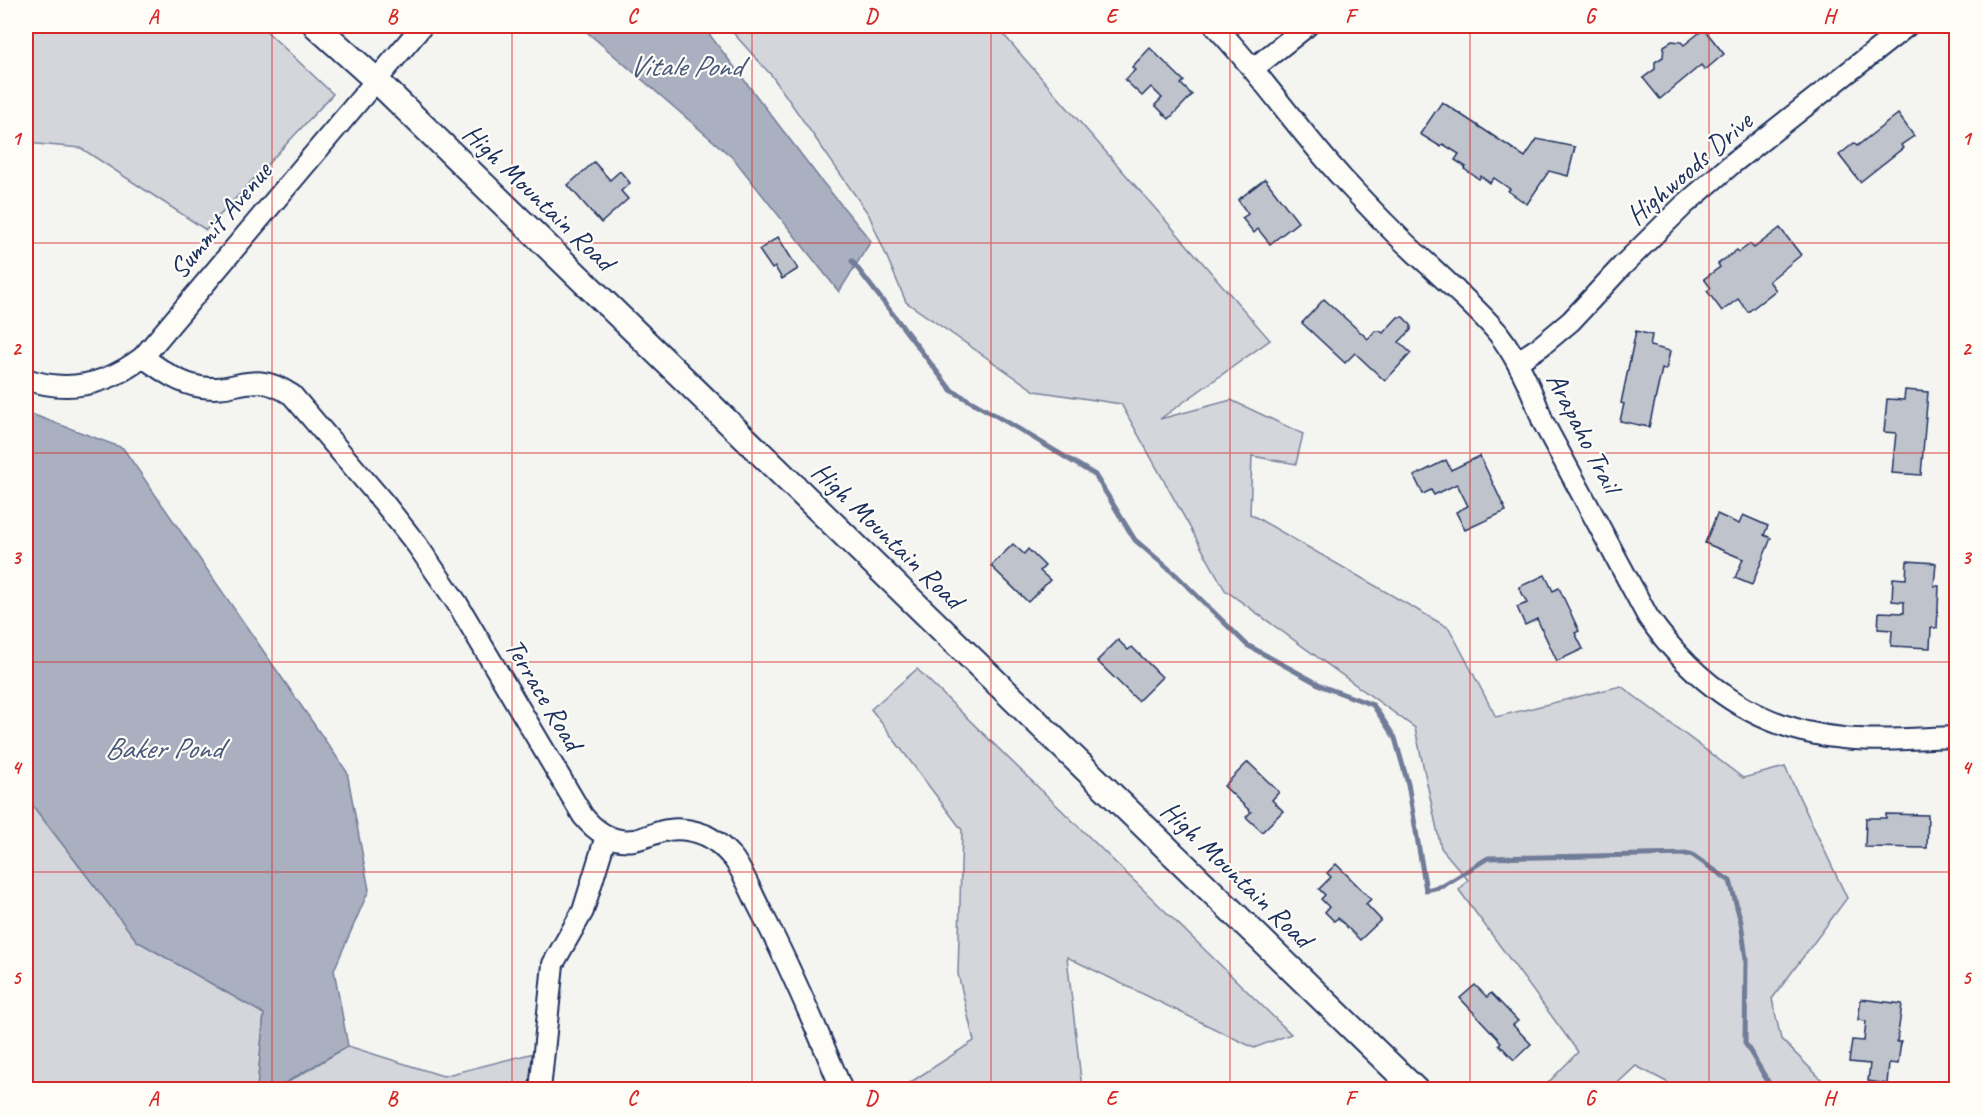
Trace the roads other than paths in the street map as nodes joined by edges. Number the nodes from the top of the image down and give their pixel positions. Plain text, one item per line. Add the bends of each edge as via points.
1 (316, 26) edge
2 (422, 26) edge
3 (1215, 26) edge
4 (1307, 26) edge
5 (1906, 26) edge
6 (1254, 68) junction
7 (375, 80) junction
8 (143, 357) junction
9 (1517, 362) junction
10 (26, 380) edge
11 (1956, 737) edge
12 (606, 837) junction
13 (540, 1089) edge
14 (842, 1089) edge
15 (1416, 1089) edge

1 - 7 main road, High Mountain Road
2 - 7 street, Summit Avenue
3 - 6 street, Arapaho Trail
4 - 6 street
5 - 9 street, Highwoods Drive via 1692,198 1571,321
6 - 9 street, Arapaho Trail via 1330,164 1378,217 1472,304
7 - 8 street, Summit Avenue
7 - 15 main road, High Mountain Road
8 - 10 street, Summit Avenue via 106,379 82,385 57,386
8 - 12 street, Terrace Road via 184,383 222,387 265,382 292,395 417,545 457,603 583,816
9 - 11 street, Arapaho Trail via 1544,422 1648,617 1666,643 1704,680 1738,704 1805,732 1867,740
12 - 13 street via 583,911 553,964
12 - 14 street via 635,840 670,829 689,830 722,846 734,860 772,932

